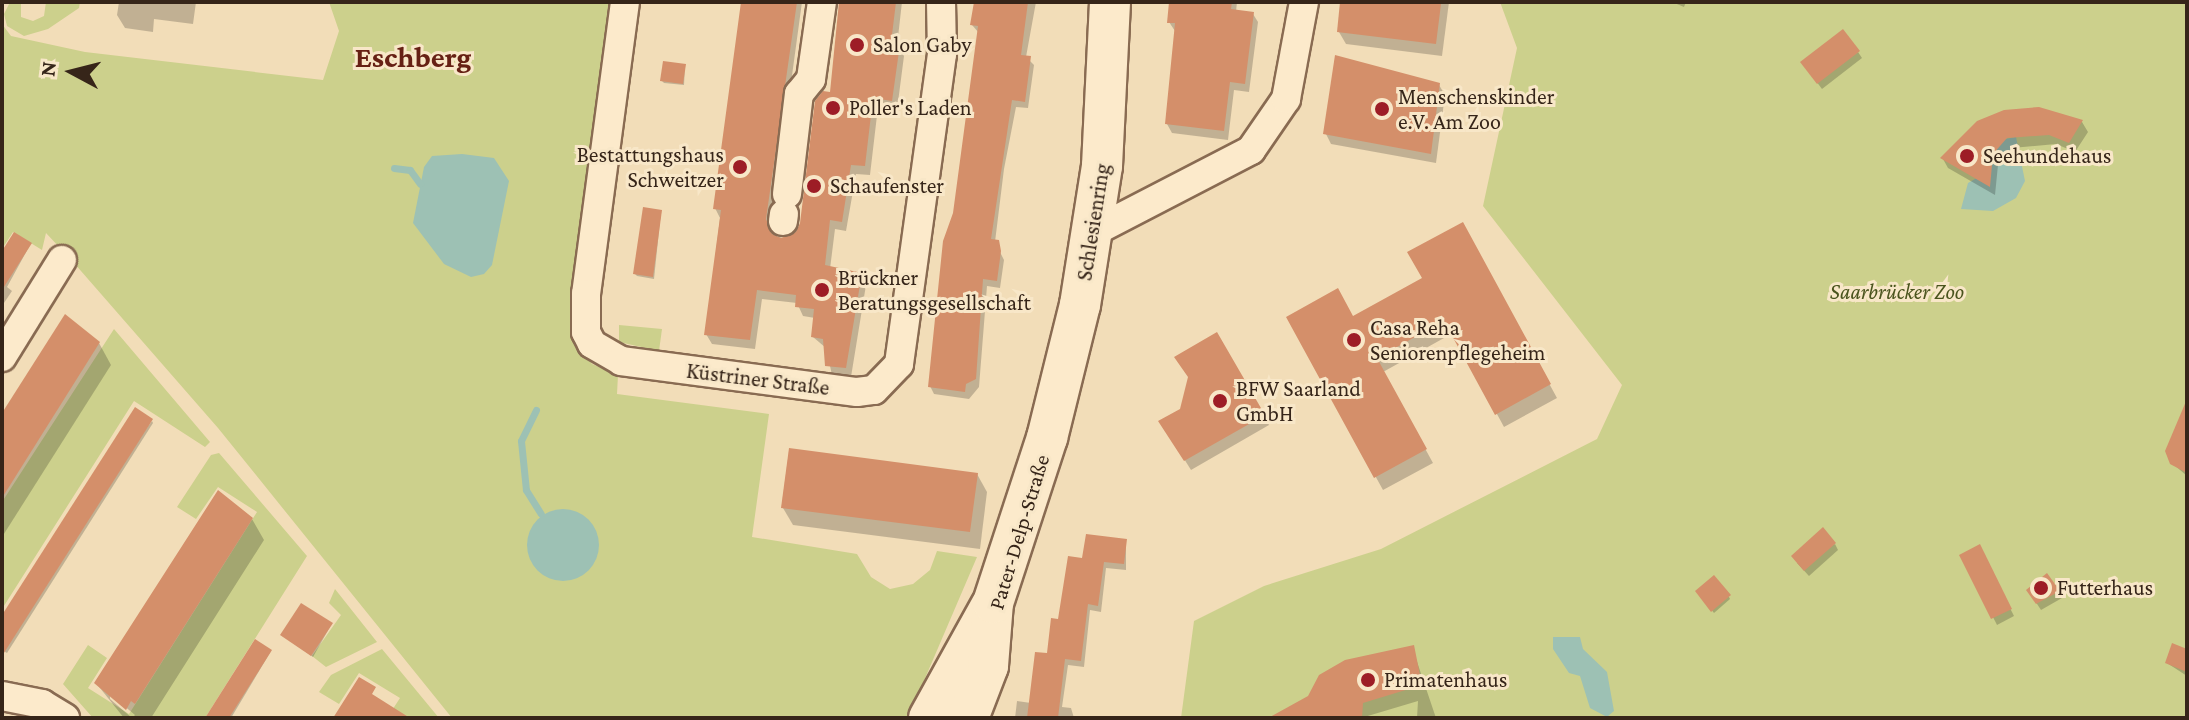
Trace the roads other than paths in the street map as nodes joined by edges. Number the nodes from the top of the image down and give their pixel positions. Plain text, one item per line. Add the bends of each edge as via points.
1 (625, 2) edge
2 (822, 2) edge
3 (941, 2) edge
4 (1110, 2) edge
5 (1304, 2) edge
6 (785, 210) dead end
7 (1093, 232) junction
8 (62, 260) dead end
9 (2, 357) edge
10 (1047, 438) joint
11 (993, 603) junction
12 (2, 696) edge
13 (65, 718) edge
14 (929, 718) edge
15 (968, 718) edge

1 - 3 street, Küstriner Straße via 586,294 586,332 592,344 621,361 857,392 874,390 899,364 942,54
2 - 6 street via 811,79 799,94
4 - 7 street, Schlesienring via 1109,88
5 - 7 street via 1286,99 1251,150
7 - 10 street, Schlesienring
8 - 9 street
10 - 11 street, Pater-Delp-Straße
11 - 14 street
11 - 15 street, Pater-Delp-Straße via 988,666
12 - 13 street via 42,704

